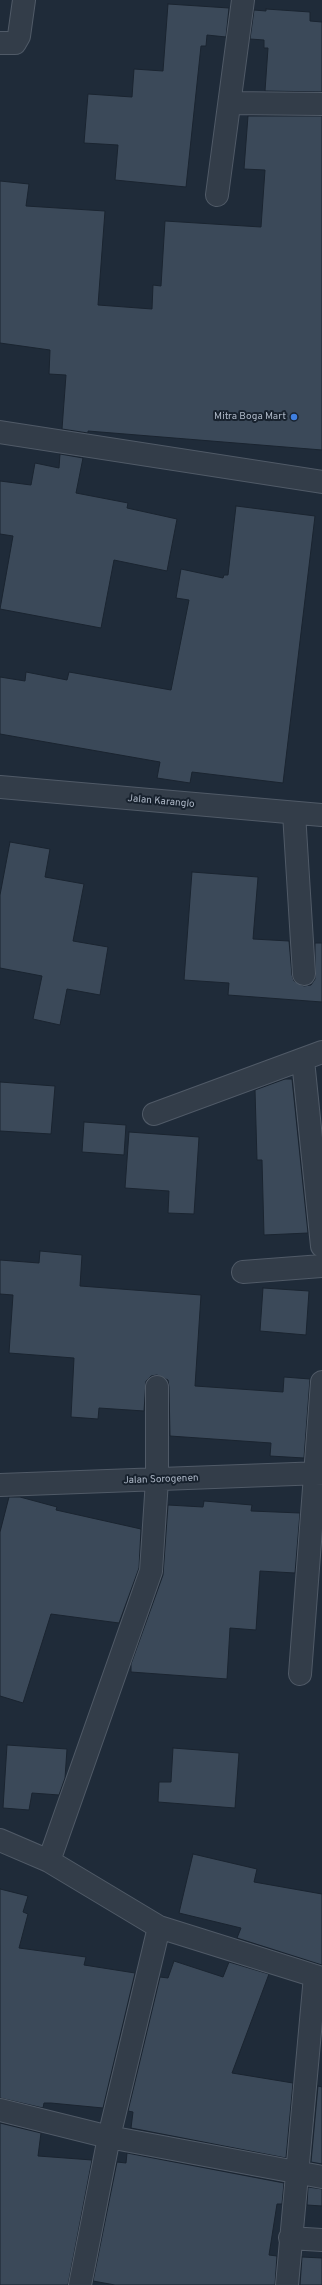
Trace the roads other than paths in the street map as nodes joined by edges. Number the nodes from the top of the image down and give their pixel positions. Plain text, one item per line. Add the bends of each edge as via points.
1 (24, 0) edge
2 (243, 0) edge
3 (0, 43) edge
4 (230, 102) junction
5 (322, 104) edge
6 (217, 195) dead end
7 (0, 432) edge
8 (322, 482) edge
9 (0, 787) edge
10 (294, 813) junction
11 (322, 815) edge
12 (304, 974) dead end
13 (313, 1056) edge
14 (154, 1114) dead end
15 (322, 1246) edge
16 (322, 1266) edge
17 (243, 1272) dead end
18 (322, 1382) edge
19 (157, 1387) dead end
20 (319, 1473) edge
21 (157, 1480) junction
22 (0, 1485) edge
23 (300, 1674) dead end
24 (0, 1840) edge
25 (49, 1861) junction
26 (159, 1927) junction
27 (318, 1977) edge
28 (0, 2110) edge
29 (109, 2137) junction
30 (296, 2174) junction
31 (322, 2177) edge
32 (290, 2238) junction
33 (322, 2240) edge
34 (80, 2285) edge
35 (287, 2285) edge

1 - 3 street via 19,36 15,43
2 - 4 street
4 - 5 street
4 - 6 street
7 - 8 street
9 - 10 street, Jalan Karanglo
10 - 11 street, Jalan Karanglo
10 - 12 street
13 - 14 street
13 - 15 street
16 - 17 street
18 - 20 street
19 - 21 street
20 - 21 street, Jalan Sorogenen
20 - 23 street
21 - 22 street, Jalan Sorogenen
21 - 25 street via 151,1572
24 - 25 street
25 - 26 street
26 - 27 street
26 - 29 street
27 - 30 street
28 - 29 street
29 - 30 street
29 - 34 street
30 - 31 street
30 - 32 street
32 - 33 street
32 - 35 street

